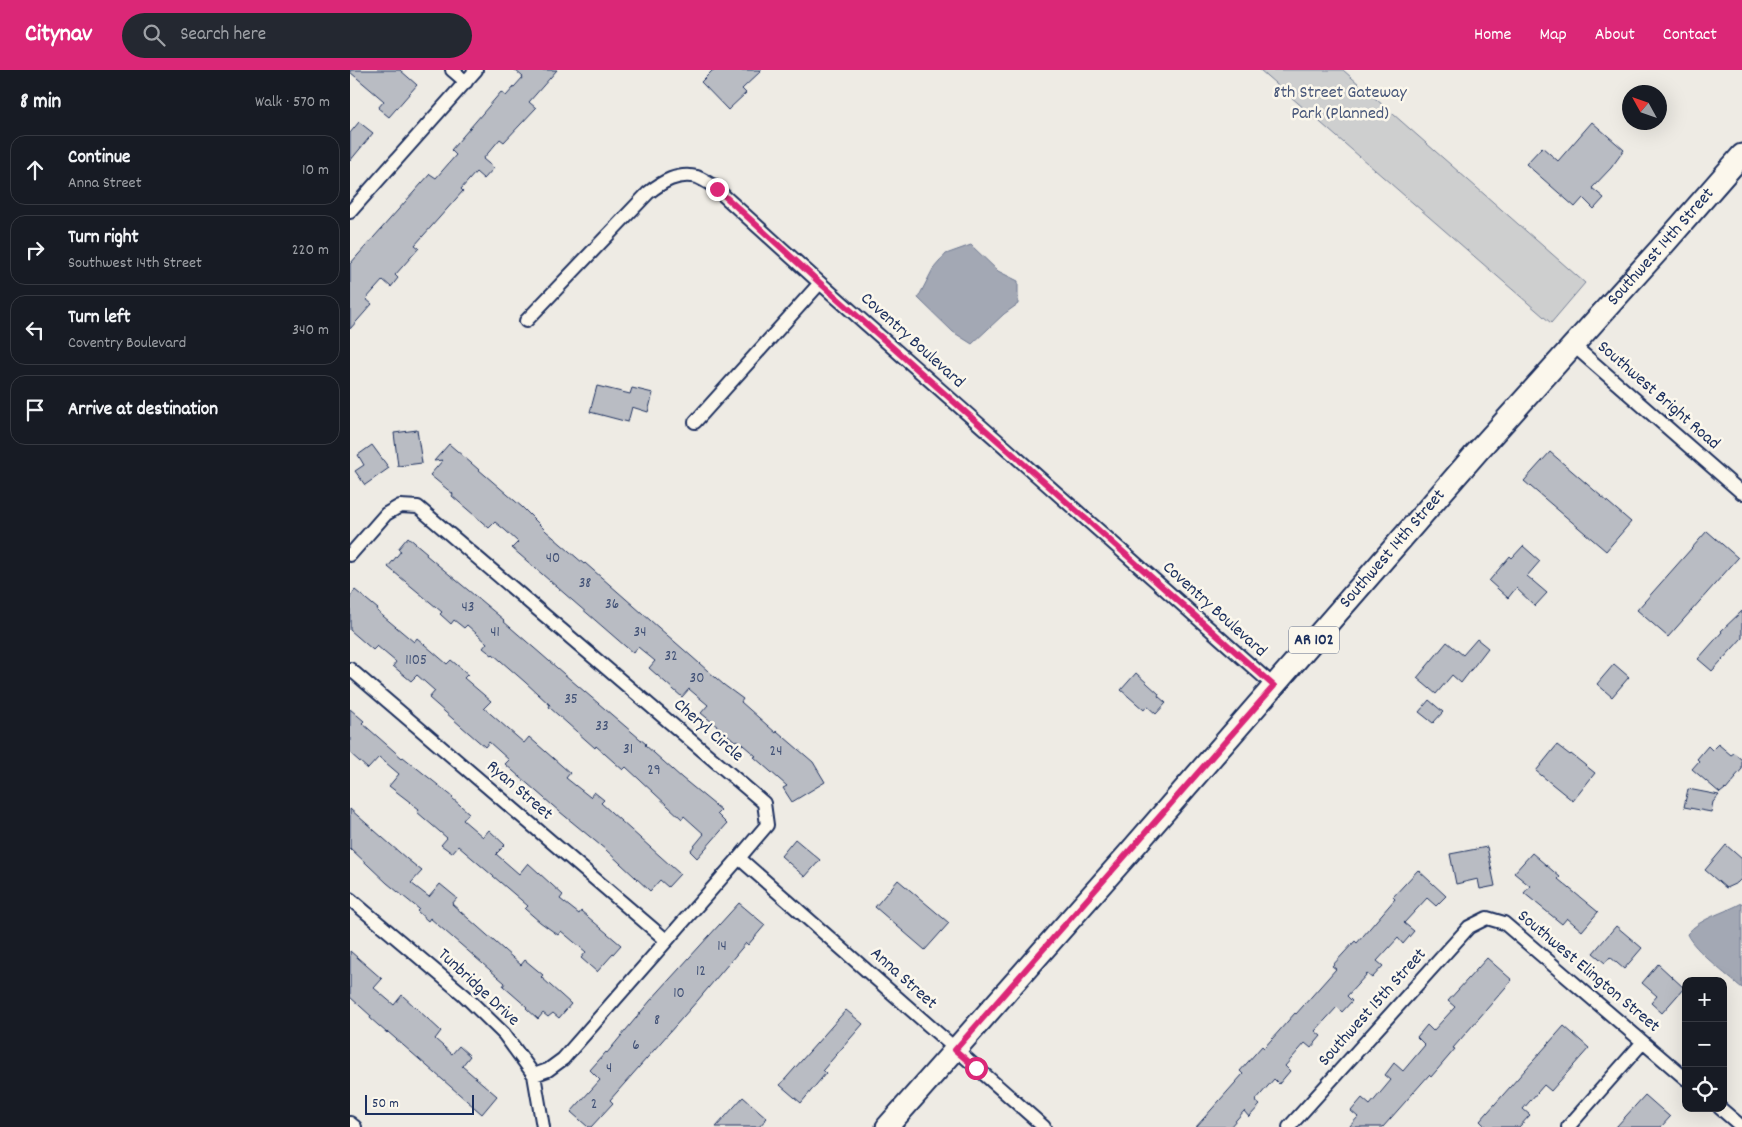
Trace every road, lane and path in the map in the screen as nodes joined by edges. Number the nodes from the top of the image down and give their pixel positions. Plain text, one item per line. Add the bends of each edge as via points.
1 (452, 70) edge
2 (476, 70) edge
3 (466, 82) junction
4 (1742, 155) edge
5 (350, 212) edge
6 (820, 283) junction
7 (526, 321) dead end
8 (1573, 345) junction
9 (695, 422) dead end
10 (1742, 493) edge
11 (350, 555) edge
12 (350, 669) edge
13 (1274, 686) junction
14 (739, 858) junction
15 (350, 899) edge
16 (1487, 918) joint
17 (666, 940) junction
18 (1643, 1042) junction
19 (955, 1050) junction
20 (534, 1075) junction
21 (1682, 1075) edge
22 (1725, 1112) edge
23 (350, 1123) edge
24 (355, 1127) edge
25 (543, 1127) edge
26 (887, 1127) edge
27 (1044, 1127) edge
28 (1289, 1127) edge
29 (1568, 1127) edge
30 (1742, 1127) edge

1 - 3 street
2 - 3 street
3 - 5 street
4 - 8 main road, Southwest 14th Street / AR 102
6 - 7 street, Coventry Boulevard via 712,185 697,177 683,176 666,180 648,193
6 - 9 street
6 - 13 street, Coventry Boulevard
8 - 10 street, Southwest Bright Road
8 - 13 main road, Southwest 14th Street / AR 102
11 - 14 street, Cheryl Circle via 386,514 400,506 418,507 764,803 767,824
12 - 17 street, Ryan Street
13 - 19 main road, Southwest 14th Street / AR 102
14 - 17 street, Cheryl Circle
14 - 19 street, Anna Street
15 - 20 street, Tunbridge Drive via 464,995 504,1034
16 - 18 street, Southwest Elington Street via 1504,923
16 - 28 street, Southwest 15th Street via 1469,927
17 - 20 street, Cheryl Circle via 563,1059
18 - 21 street, Southwest Elington Street
18 - 29 street
19 - 26 main road, Southwest 14th Street / AR 102
19 - 27 street, Anna Street
20 - 25 street, Tunbridge Drive
22 - 30 street
23 - 24 street

